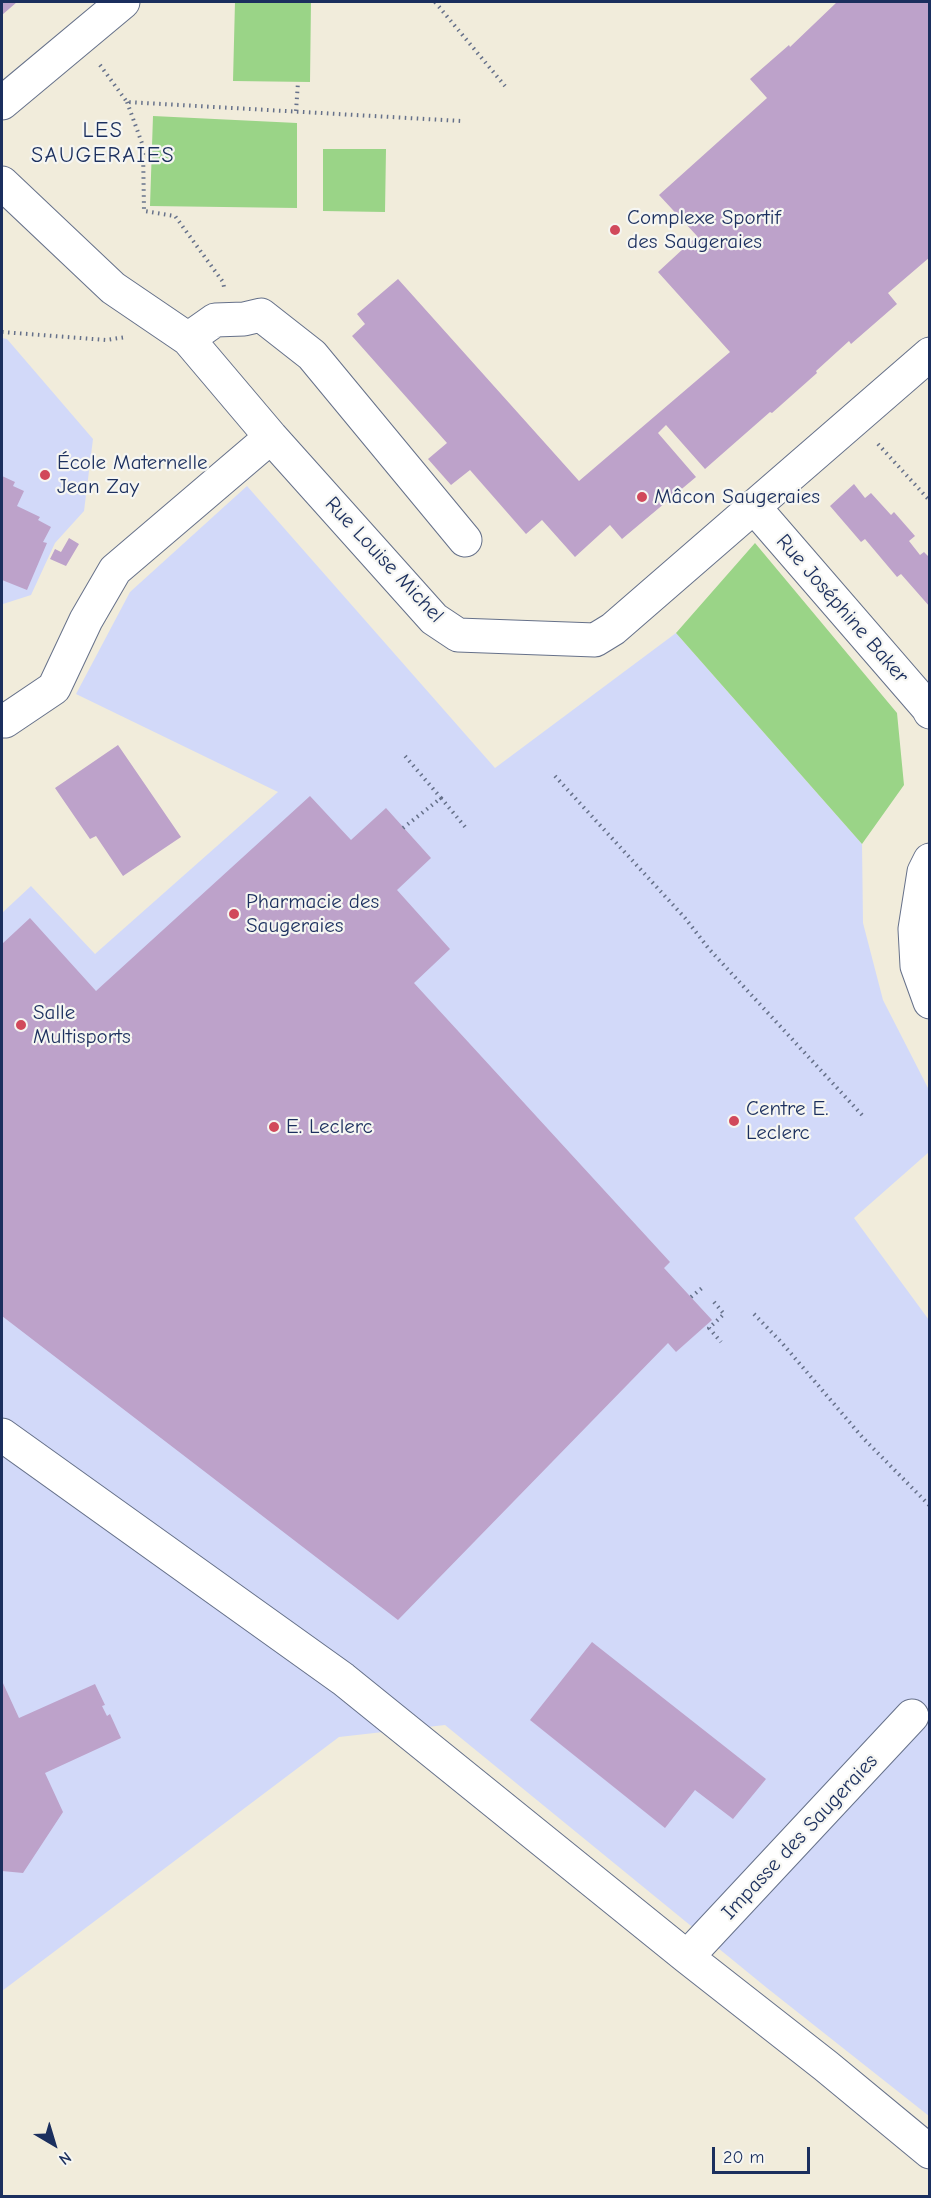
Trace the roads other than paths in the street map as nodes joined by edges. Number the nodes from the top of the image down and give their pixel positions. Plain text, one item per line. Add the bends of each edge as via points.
1 (123, 2) edge
2 (2, 103) edge
3 (2, 183) edge
4 (188, 339) junction
5 (930, 354) edge
6 (271, 437) junction
7 (754, 507) junction
8 (465, 540) dead end
9 (930, 712) edge
10 (5, 721) dead end
11 (930, 860) edge
12 (930, 1002) edge
13 (2, 1435) edge
14 (912, 1716) dead end
15 (687, 1957) junction
16 (930, 2152) edge

1 - 2 street
3 - 4 street, Rue Louise Michel via 113,288
4 - 6 street, Rue Louise Michel
4 - 8 street via 215,320 261,315 312,355
5 - 7 street, Rue Louise Michel
6 - 7 street, Rue Louise Michel via 434,620 458,635 595,640 613,629
6 - 10 street via 115,570 54,688
7 - 9 street, Rue Joséphine Baker
11 - 12 street via 924,872 915,929 916,966
13 - 15 street via 343,1679
14 - 15 street, Impasse des Saugeraies
15 - 16 street

